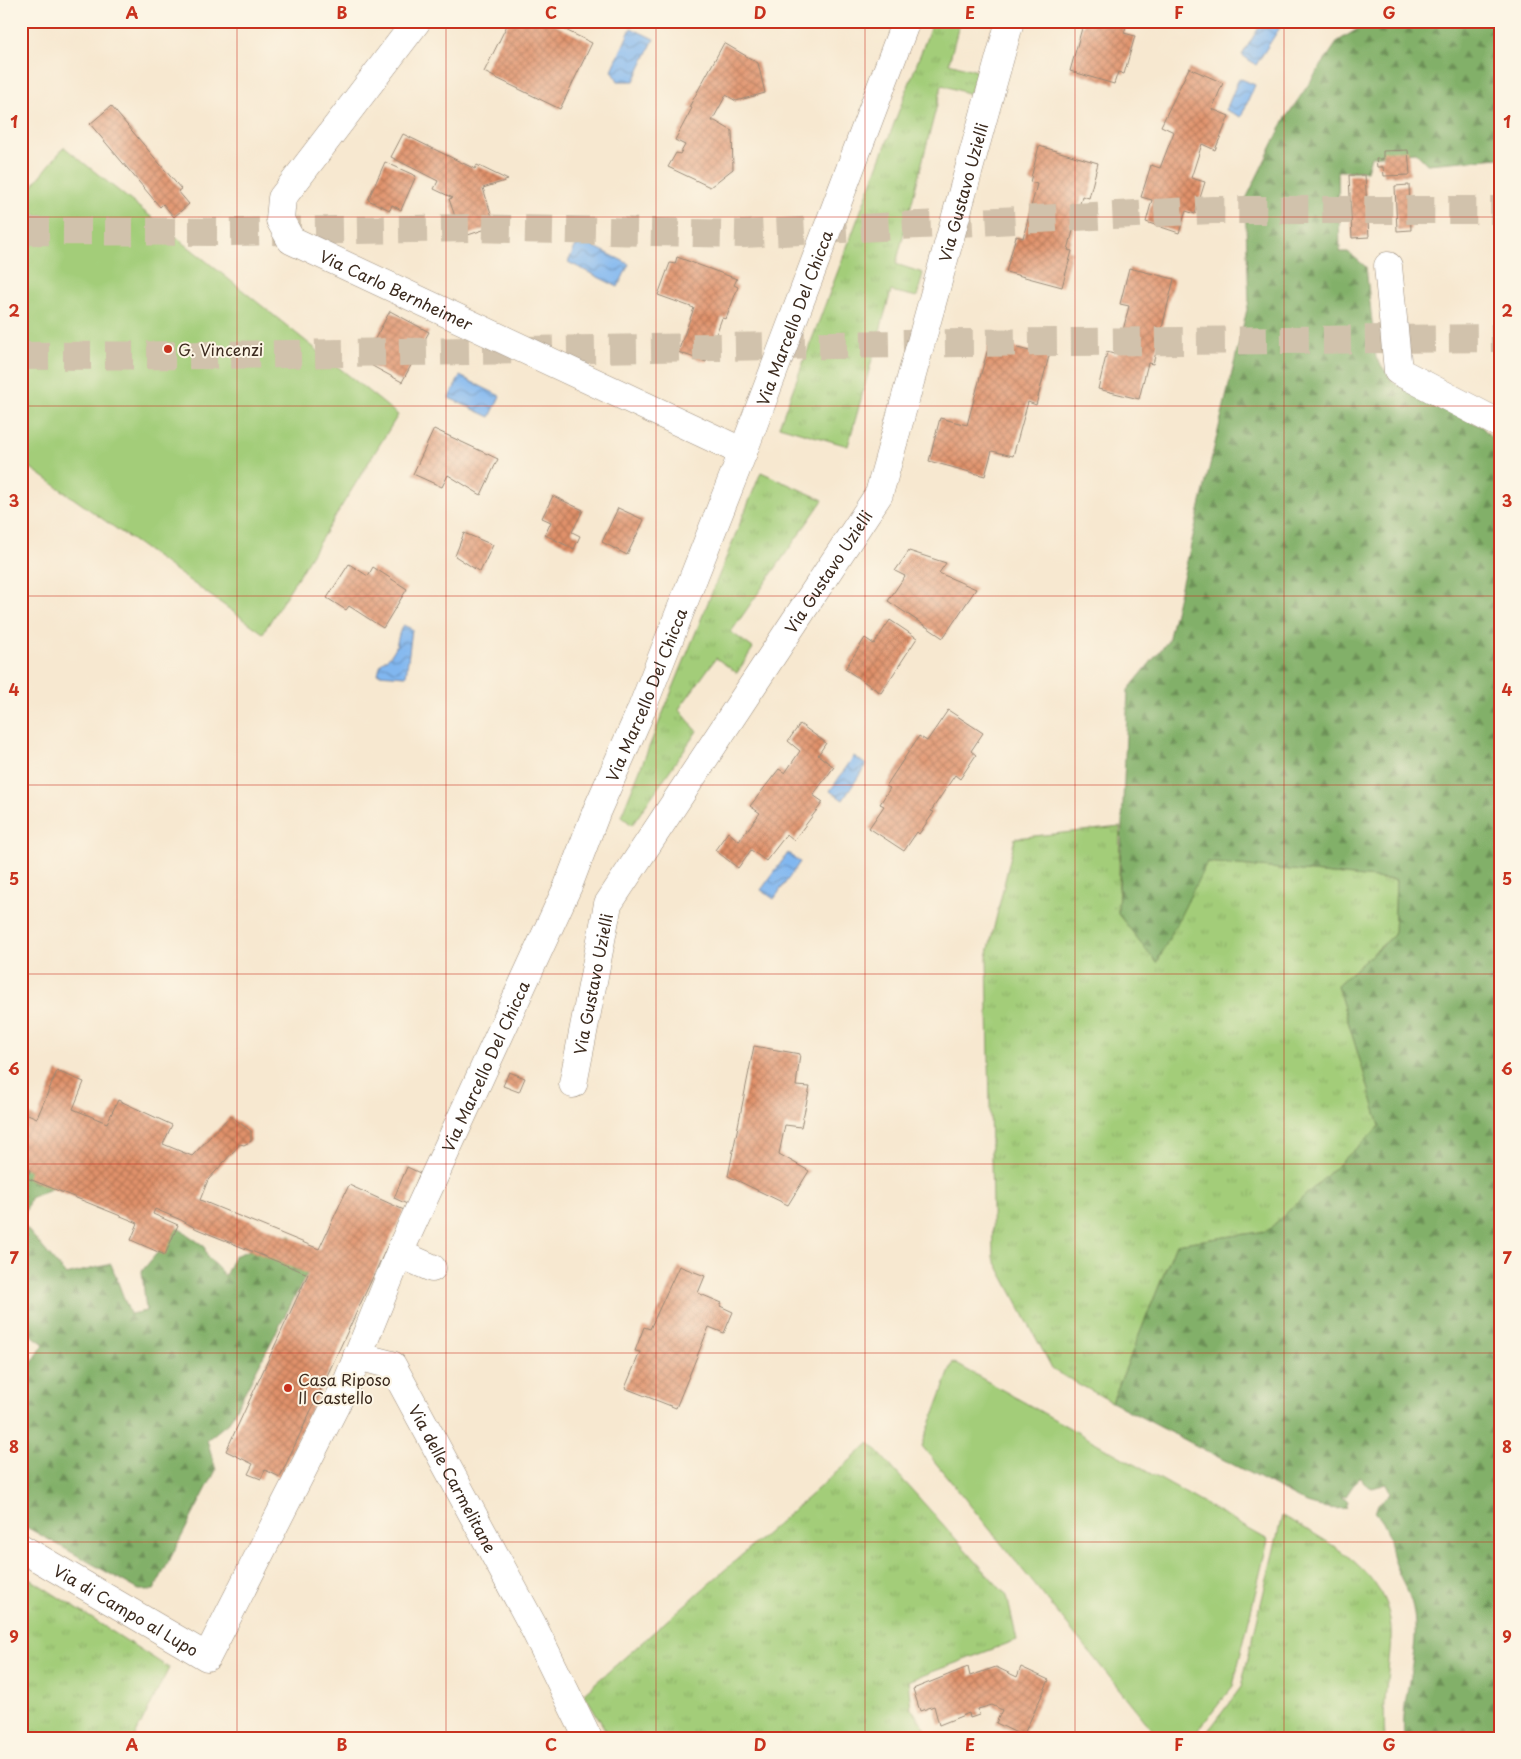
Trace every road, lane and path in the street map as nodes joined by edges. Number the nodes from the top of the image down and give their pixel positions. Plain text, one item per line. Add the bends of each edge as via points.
1 (417, 21) edge
2 (906, 21) edge
3 (1010, 21) edge
4 (1388, 266) dead end
5 (1500, 424) edge
6 (743, 452) junction
7 (568, 886) junction
8 (608, 904) junction
9 (573, 1084) dead end
10 (400, 1254) junction
11 (432, 1268) dead end
12 (357, 1356) junction
13 (21, 1548) edge
14 (588, 1738) edge

1 - 6 street, Via Carlo Bernheimer via 282,198 280,220 291,240
2 - 6 street, Via Marcello Del Chicca
3 - 8 street, Via Gustavo Uzielli via 879,494
4 - 5 street via 1398,371
6 - 7 street, Via Marcello Del Chicca
7 - 8 street
7 - 10 street, Via Marcello Del Chicca
8 - 9 street, Via Gustavo Uzielli
10 - 11 street
10 - 12 street, Via Marcello Del Chicca
12 - 13 street, Via di Campo al Lupo via 346,1385 207,1657
12 - 14 street, Via delle Carmelitane via 392,1365 532,1624

